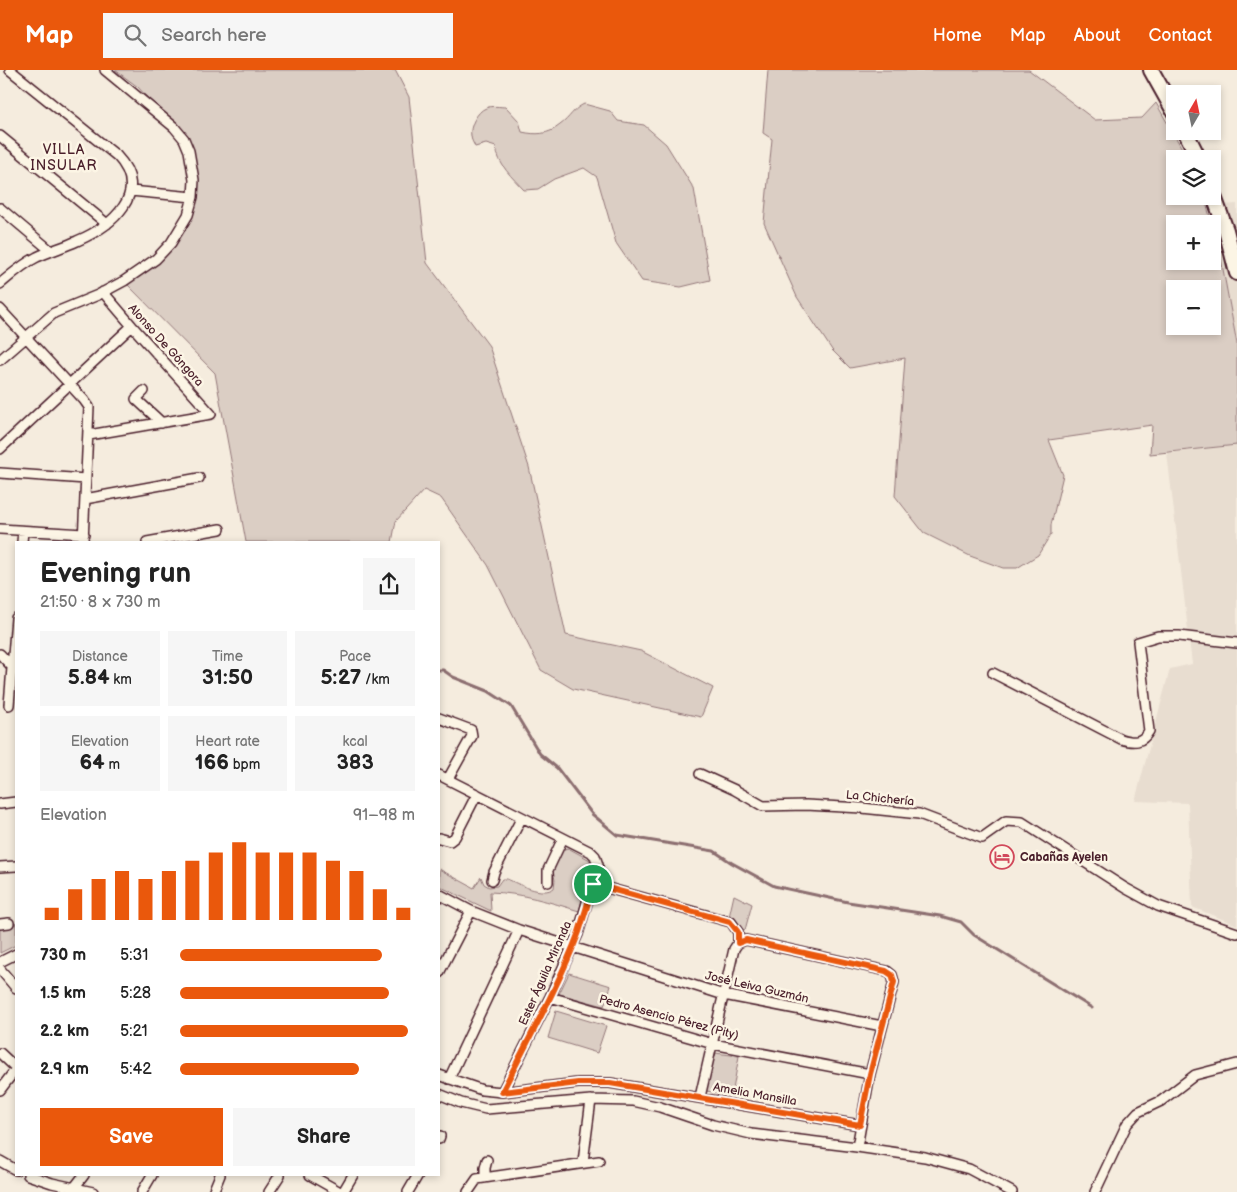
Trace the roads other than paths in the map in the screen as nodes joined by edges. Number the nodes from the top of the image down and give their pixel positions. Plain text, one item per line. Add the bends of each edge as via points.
1 (105, 70) edge
2 (1145, 70) edge
3 (1151, 70) edge
4 (17, 72) edge
5 (1163, 93) junction
6 (1166, 98) edge
7 (0, 136) edge
8 (131, 191) junction
9 (193, 197) junction
10 (1217, 205) edge
11 (0, 208) edge
12 (108, 224) junction
13 (51, 251) junction
14 (1237, 273) edge
15 (0, 284) edge
16 (103, 292) junction
17 (0, 309) edge
18 (132, 326) junction
19 (26, 338) junction
20 (0, 360) edge
21 (70, 384) junction
22 (144, 391) dead end
23 (162, 423) junction
24 (89, 435) junction
25 (0, 449) edge
26 (0, 473) edge
27 (198, 478) dead end
28 (86, 479) junction
29 (86, 499) junction
30 (0, 529) edge
31 (23, 530) junction
32 (220, 530) dead end
33 (83, 538) edge
34 (22, 541) edge
35 (153, 541) edge
36 (1237, 643) edge
37 (15, 644) edge
38 (0, 654) edge
39 (14, 669) edge
40 (993, 673) dead end
41 (9, 705) dead end
42 (440, 718) edge
43 (700, 774) dead end
44 (440, 775) edge
45 (448, 779) junction
46 (477, 794) junction
47 (15, 802) edge
48 (0, 804) edge
49 (522, 817) junction
50 (440, 838) edge
51 (563, 838) junction
52 (15, 866) edge
53 (0, 867) edge
54 (492, 880) dead end
55 (548, 882) dead end
56 (593, 884) junction
57 (440, 895) edge
58 (471, 911) junction
59 (519, 930) junction
60 (1237, 933) edge
61 (738, 943) junction
62 (572, 946) junction
63 (15, 954) edge
64 (0, 962) edge
65 (0, 969) edge
66 (440, 971) edge
67 (15, 987) edge
68 (724, 994) junction
69 (550, 997) junction
70 (882, 1026) junction
71 (713, 1044) junction
72 (0, 1053) edge
73 (1237, 1064) edge
74 (15, 1067) edge
75 (15, 1069) edge
76 (870, 1074) junction
77 (440, 1075) edge
78 (449, 1079) junction
79 (0, 1090) edge
80 (502, 1092) junction
81 (440, 1094) edge
82 (700, 1097) junction
83 (591, 1100) junction
84 (860, 1125) junction
85 (857, 1147) junction
86 (487, 1160) dead end
87 (0, 1161) edge
88 (598, 1161) dead end
89 (583, 1162) junction
90 (15, 1167) edge
91 (32, 1176) edge
92 (83, 1176) edge
93 (151, 1176) edge
94 (220, 1176) edge
95 (279, 1176) edge
96 (312, 1176) edge
97 (352, 1176) edge
98 (417, 1176) edge
99 (481, 1178) junction
100 (994, 1182) junction
101 (74, 1188) junction
102 (93, 1192) edge
103 (142, 1192) edge
104 (213, 1192) edge
105 (269, 1192) edge
106 (342, 1192) edge
107 (408, 1192) edge
108 (468, 1192) edge
109 (991, 1192) edge
110 (1012, 1192) edge
111 (1095, 1192) edge

1 - 9 street via 184,139 192,165
2 - 5 highway
3 - 5 highway
4 - 8 street via 117,156 128,171
5 - 6 highway
7 - 12 street
8 - 9 street
8 - 12 street via 128,200
9 - 16 street via 188,215 171,243 156,259
10 - 14 highway
11 - 13 street
12 - 13 street via 78,241
13 - 15 street via 24,264
16 - 18 street, Alonso De Góngora
16 - 19 street via 54,313
17 - 19 street
18 - 21 street
18 - 23 street, Alonso De Góngora via 212,414
19 - 20 street
19 - 21 street
21 - 24 street via 89,408
21 - 25 street
22 - 23 street via 136,399
23 - 24 street
24 - 28 street
26 - 28 street
27 - 29 street
28 - 29 street
29 - 33 street
30 - 31 street
31 - 33 street
31 - 34 street
32 - 35 street
36 - 40 street via 1179,636 1158,636 1138,642 1149,731 1145,738 1135,742 1122,739
37 - 39 street
38 - 39 street
39 - 41 street
42 - 45 street via 472,732
43 - 60 street, La Chichería via 763,806 806,805 919,814 982,838 1006,821 1022,822 1158,906
44 - 45 street, Ester Águila Miranda
45 - 46 street, Ester Águila Miranda
46 - 49 street, Ester Águila Miranda
46 - 50 street via 455,837 450,841
47 - 48 street
49 - 51 street, Ester Águila Miranda
49 - 54 street
51 - 55 street via 548,870
51 - 56 street, Ester Águila Miranda via 595,856 598,865
52 - 53 street
56 - 61 street via 730,922 738,932
56 - 62 street, Ester Águila Miranda
57 - 58 street, José Leiva Guzmán
58 - 59 street, José Leiva Guzmán
58 - 66 street
59 - 62 street, José Leiva Guzmán
59 - 78 street
61 - 68 street
61 - 70 street via 746,940 886,971 894,982
62 - 68 street, José Leiva Guzmán
62 - 69 street, Ester Águila Miranda
63 - 64 street
65 - 67 street
68 - 70 street, José Leiva Guzmán
68 - 71 street
69 - 71 street, Pedro Asencio Pérez (Pity)
69 - 80 street, Ester Águila Miranda
70 - 76 street
71 - 76 street, Pedro Asencio Pérez (Pity)
71 - 82 street
72 - 74 street
73 - 111 street via 1195,1075 1161,1101 1138,1112 1127,1124
75 - 79 street
76 - 84 street
77 - 78 street, Amelia Mansilla
78 - 80 street, Amelia Mansilla via 482,1090
80 - 82 street, Amelia Mansilla via 578,1083 610,1083
81 - 83 street via 486,1109
82 - 84 street, Amelia Mansilla
83 - 85 street via 633,1101 751,1134
83 - 89 street
84 - 85 street
85 - 100 street via 925,1157 969,1169
86 - 99 street
87 - 90 street
88 - 89 street
89 - 99 street
91 - 101 street
92 - 101 street
93 - 103 street
94 - 104 street
95 - 105 street
96 - 106 street
97 - 106 street
98 - 107 street
99 - 108 street
100 - 109 street
100 - 110 street
101 - 102 street

